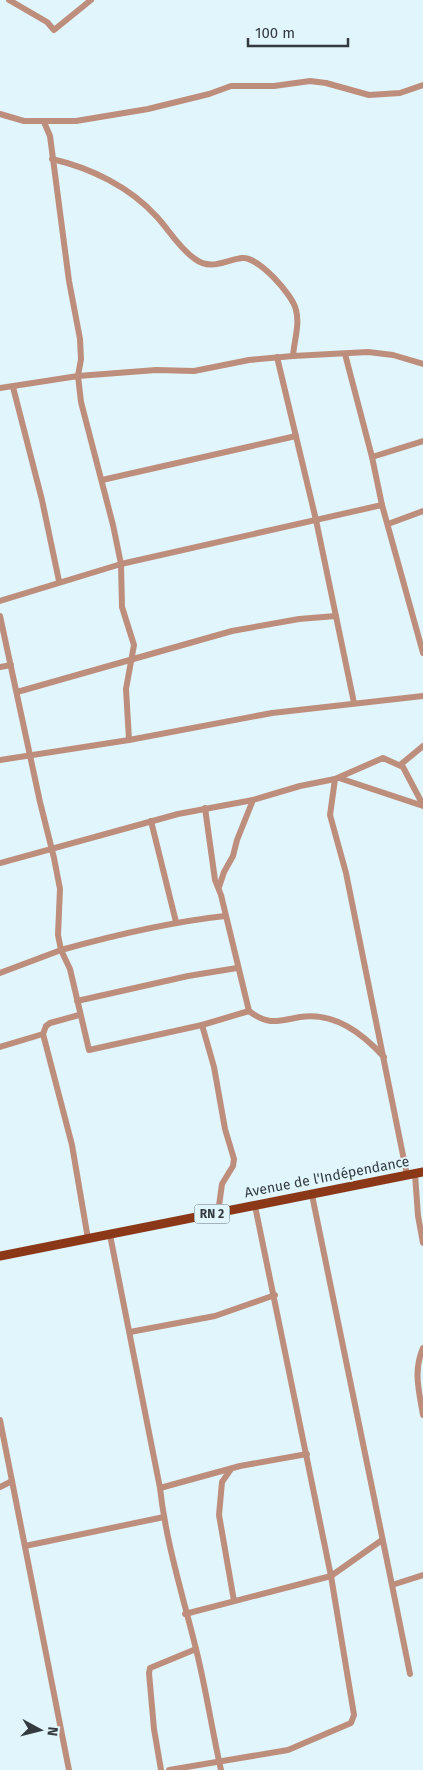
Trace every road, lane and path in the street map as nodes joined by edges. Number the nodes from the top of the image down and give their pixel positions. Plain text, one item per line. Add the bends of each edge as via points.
1 (9, 0) edge
2 (90, 0) edge
3 (423, 85) edge
4 (0, 114) edge
5 (44, 122) junction
6 (52, 159) junction
7 (344, 354) junction
8 (294, 356) junction
9 (277, 357) junction
10 (423, 364) edge
11 (78, 376) junction
12 (13, 387) junction
13 (0, 388) edge
14 (296, 436) junction
15 (423, 441) edge
16 (372, 457) junction
17 (102, 480) junction
18 (382, 505) junction
19 (423, 511) edge
20 (316, 520) junction
21 (388, 524) junction
22 (121, 564) junction
23 (59, 581) junction
24 (0, 601) edge
25 (0, 616) edge
26 (336, 616) junction
27 (423, 653) edge
28 (131, 659) junction
29 (11, 665) junction
30 (0, 666) edge
31 (17, 692) junction
32 (423, 696) edge
33 (354, 703) junction
34 (129, 740) junction
35 (423, 746) edge
36 (31, 755) junction
37 (0, 760) edge
38 (400, 765) junction
39 (352, 772) junction
40 (337, 778) junction
41 (356, 784) junction
42 (253, 800) junction
43 (423, 805) edge
44 (205, 808) junction
45 (151, 821) junction
46 (51, 850) junction
47 (0, 863) edge
48 (219, 887) junction
49 (225, 916) junction
50 (176, 922) junction
51 (61, 950) junction
52 (237, 968) junction
53 (0, 972) edge
54 (77, 1001) junction
55 (249, 1011) junction
56 (79, 1015) junction
57 (202, 1025) junction
58 (43, 1034) junction
59 (0, 1046) edge
60 (384, 1058) junction
61 (415, 1174) edge
62 (312, 1194) junction
63 (256, 1206) junction
64 (218, 1213) junction
65 (110, 1235) junction
66 (88, 1239) junction
67 (423, 1243) edge
68 (0, 1256) edge
69 (275, 1295) junction
70 (130, 1332) junction
71 (423, 1348) edge
72 (423, 1415) edge
73 (0, 1420) edge
74 (307, 1454) junction
75 (232, 1469) junction
76 (12, 1481) junction
77 (0, 1487) edge
78 (160, 1488) junction
79 (164, 1517) junction
80 (382, 1540) junction
81 (25, 1546) junction
82 (423, 1575) edge
83 (331, 1576) junction
84 (392, 1585) junction
85 (234, 1601) junction
86 (185, 1614) junction
87 (196, 1649) junction
88 (410, 1674) dead end
89 (219, 1762) junction
90 (69, 1770) edge
91 (161, 1770) edge
92 (169, 1770) edge
93 (221, 1770) edge

1 - 2 street via 47,22 54,30
3 - 5 street via 400,93 369,95 310,81 274,86 231,86 117,116
4 - 5 street via 24,121
5 - 6 street via 50,136
6 - 8 street via 93,171 124,190 157,217 169,234 200,262 215,265 251,258 260,265 288,291 296,310
6 - 11 street via 80,339
7 - 8 street
7 - 10 street via 385,354
7 - 16 street
8 - 9 street
9 - 11 street via 194,371 156,370
9 - 14 street
11 - 12 street
11 - 17 street via 81,402
12 - 13 street
12 - 23 street
14 - 17 street
14 - 20 street
15 - 16 street
16 - 18 street
17 - 22 street
18 - 20 street
18 - 21 street
19 - 21 street
20 - 22 street
20 - 26 street
21 - 27 street
22 - 23 street
22 - 28 street via 122,607 134,646
23 - 24 street
25 - 29 street
26 - 28 street via 232,631
26 - 33 street
28 - 31 street
28 - 34 street via 126,689
29 - 30 street
29 - 31 street
31 - 36 street
32 - 33 street
33 - 34 street via 272,713
34 - 36 street
35 - 38 street
36 - 37 street
36 - 46 street
38 - 39 street via 383,758
38 - 43 street
39 - 40 street
39 - 41 street
40 - 41 street
40 - 42 street
40 - 60 street via 330,815 346,873
41 - 43 street
42 - 44 street
42 - 48 street
44 - 45 street
44 - 48 street via 215,880
45 - 46 street
45 - 50 street
46 - 47 street
46 - 51 street via 60,889 58,935
48 - 49 street
49 - 50 street
49 - 52 street
50 - 51 street
51 - 53 street
51 - 54 street via 70,969
52 - 54 street
52 - 55 street
54 - 56 street
55 - 57 street
55 - 60 street via 264,1021 307,1017 334,1021 365,1037
56 - 57 street via 89,1050
56 - 58 street via 50,1023
57 - 64 street via 234,1159 222,1184
58 - 59 street
58 - 66 street via 72,1145
60 - 61 street
61 - 62 main road, Avenue de l'Indépendance / RN 2
61 - 67 street
62 - 63 main road, Avenue de l'Indépendance / RN 2
62 - 80 street
63 - 64 main road, Avenue de l'Indépendance / RN 2
63 - 69 street
64 - 65 main road, Avenue de l'Indépendance / RN 2
65 - 66 main road, Avenue de l'Indépendance / RN 2
65 - 70 street
66 - 68 main road, Avenue de l'Indépendance / RN 2
69 - 70 street via 215,1316
69 - 74 street
70 - 78 street
71 - 72 street via 416,1376
73 - 76 street
74 - 75 street
74 - 83 street
75 - 78 street
75 - 85 street via 222,1482 219,1515
76 - 77 street
76 - 81 street
78 - 79 street
79 - 81 street
79 - 86 street
80 - 83 street
80 - 84 street
81 - 90 street
82 - 84 street
83 - 85 street
83 - 89 street via 354,1707 352,1723 288,1750
84 - 88 street
85 - 86 street
86 - 87 street
87 - 89 street
87 - 91 street via 150,1668 151,1710
89 - 92 street
89 - 93 street

